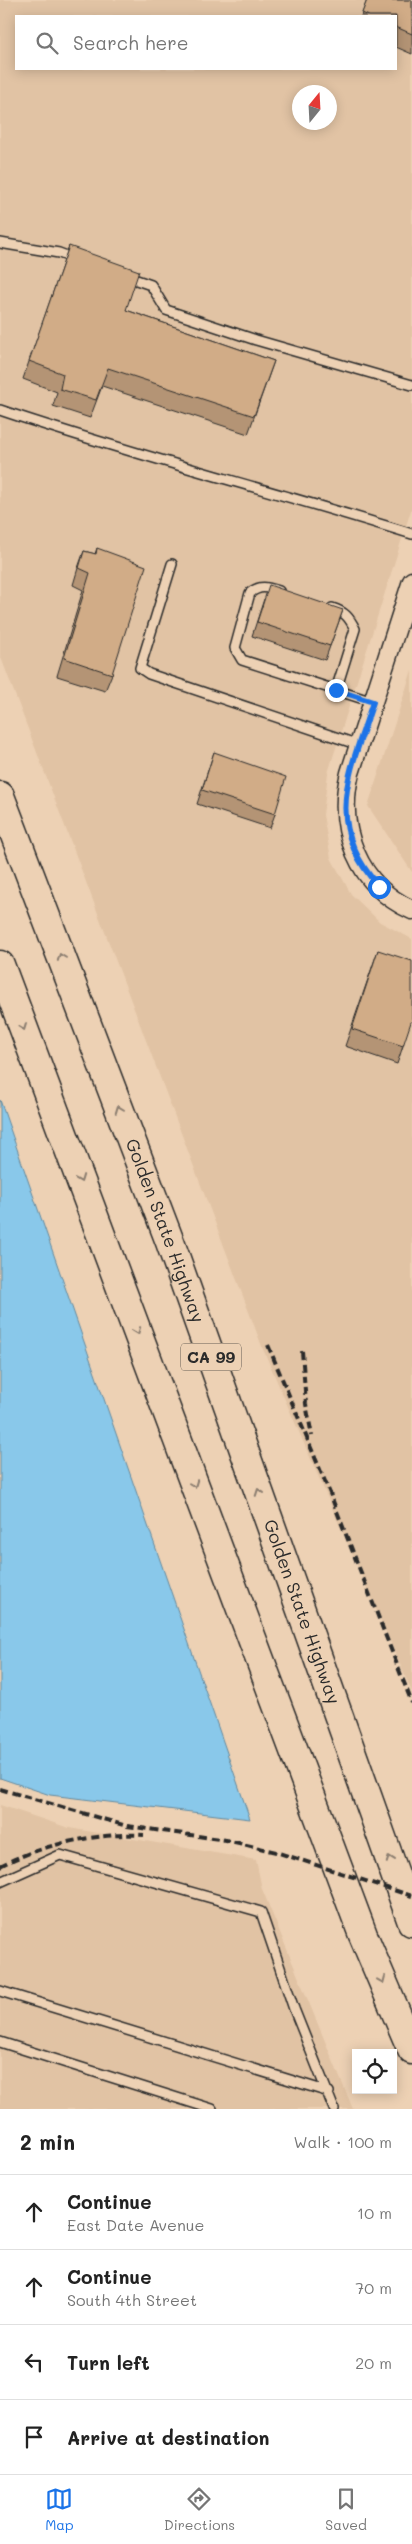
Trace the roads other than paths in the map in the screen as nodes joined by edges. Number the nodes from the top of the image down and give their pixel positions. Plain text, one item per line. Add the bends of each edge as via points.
1 (0, 242) edge
2 (86, 263) edge
3 (114, 272) edge
4 (412, 385) edge
5 (0, 410) edge
6 (412, 534) edge
7 (172, 564) dead end
8 (412, 581) edge
9 (292, 595) edge
10 (326, 606) edge
11 (336, 690) junction
12 (373, 702) junction
13 (359, 745) junction
14 (0, 796) edge
15 (412, 910) edge
16 (0, 965) edge
17 (0, 1882) edge
18 (412, 1922) edge
19 (0, 1991) edge
20 (0, 2042) edge
21 (412, 2050) edge
22 (328, 2092) junction
23 (212, 2109) edge
24 (334, 2109) edge

1 - 2 lane
3 - 4 lane via 152,285 166,310
5 - 6 lane via 82,438
7 - 13 lane via 140,668 149,674
8 - 12 street
9 - 11 lane via 267,587 257,587 250,593 235,648 242,660
10 - 11 lane via 343,612 355,629
11 - 12 lane
12 - 13 street
13 - 15 street via 344,806 350,842 368,875 391,899
18 -> 14 highway, Golden State Highway / CA 99 via 170,1242
16 -> 21 highway via 363,1935
17 - 22 lane via 60,1855 261,1912 294,2009
19 - 22 lane
20 - 23 lane
22 - 24 lane

